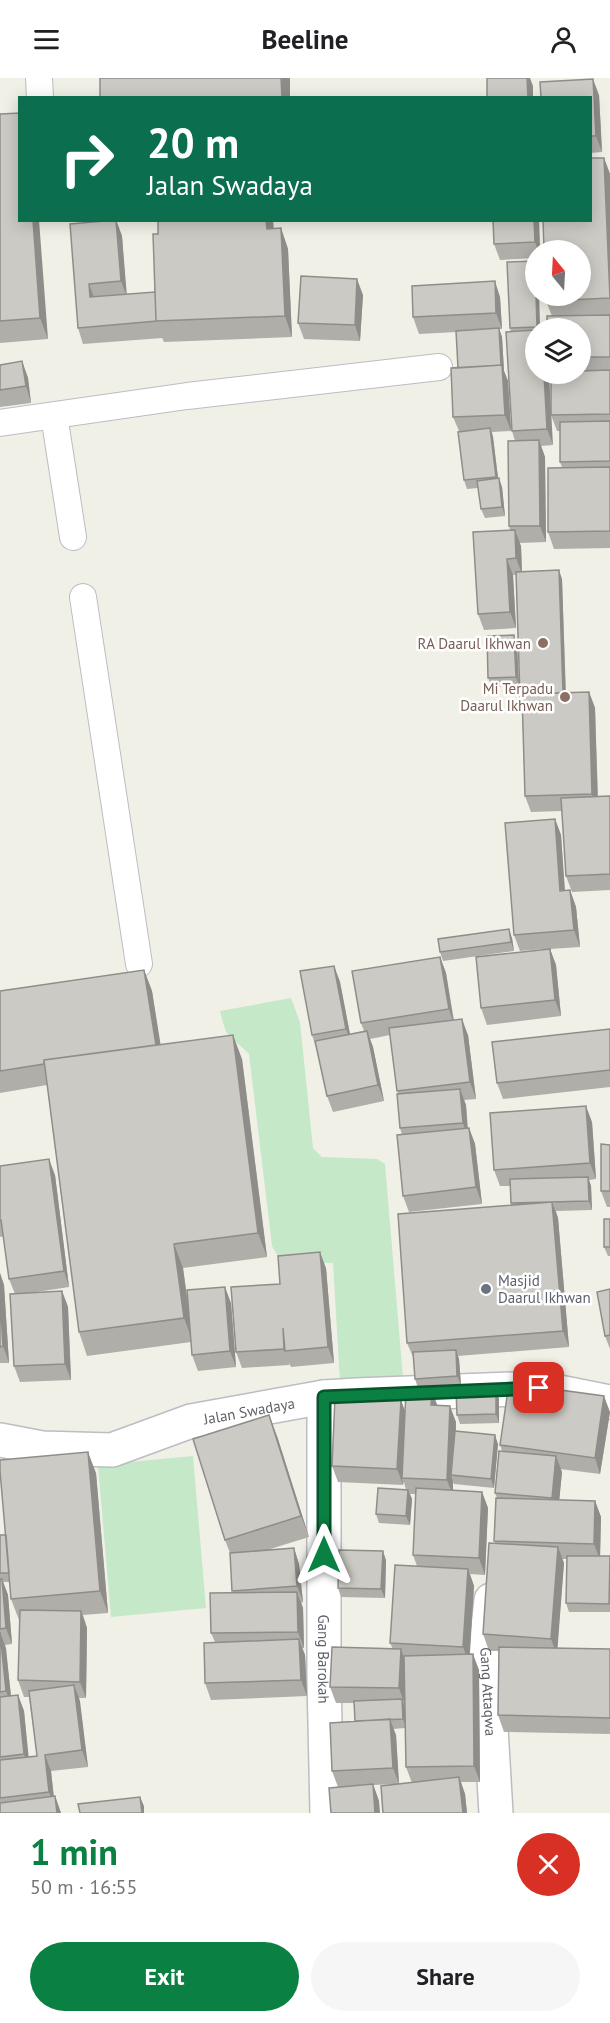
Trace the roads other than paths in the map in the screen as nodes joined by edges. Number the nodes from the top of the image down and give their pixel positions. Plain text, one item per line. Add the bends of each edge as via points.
1 (39, 78) edge
2 (40, 96) edge
3 (439, 368) dead end
4 (54, 416) junction
5 (0, 423) edge
6 (73, 537) dead end
7 (83, 597) dead end
8 (139, 964) dead end
9 (511, 1389) junction
10 (324, 1397) junction
11 (610, 1402) edge
12 (507, 1424) edge
13 (0, 1440) edge
14 (493, 1574) edge
15 (327, 1813) edge
16 (496, 1813) edge

1 - 2 lane
3 - 4 lane via 187,396
4 - 5 lane
4 - 6 lane
7 - 8 lane
9 - 10 street, Jalan Swadaya
9 - 11 street, Jalan Swadaya via 539,1388
9 - 12 street
10 - 13 street, Jalan Swadaya via 191,1421 112,1450 42,1448
10 - 15 street, Gang Barokah
14 - 16 street, Gang Attaqwa via 486,1644

